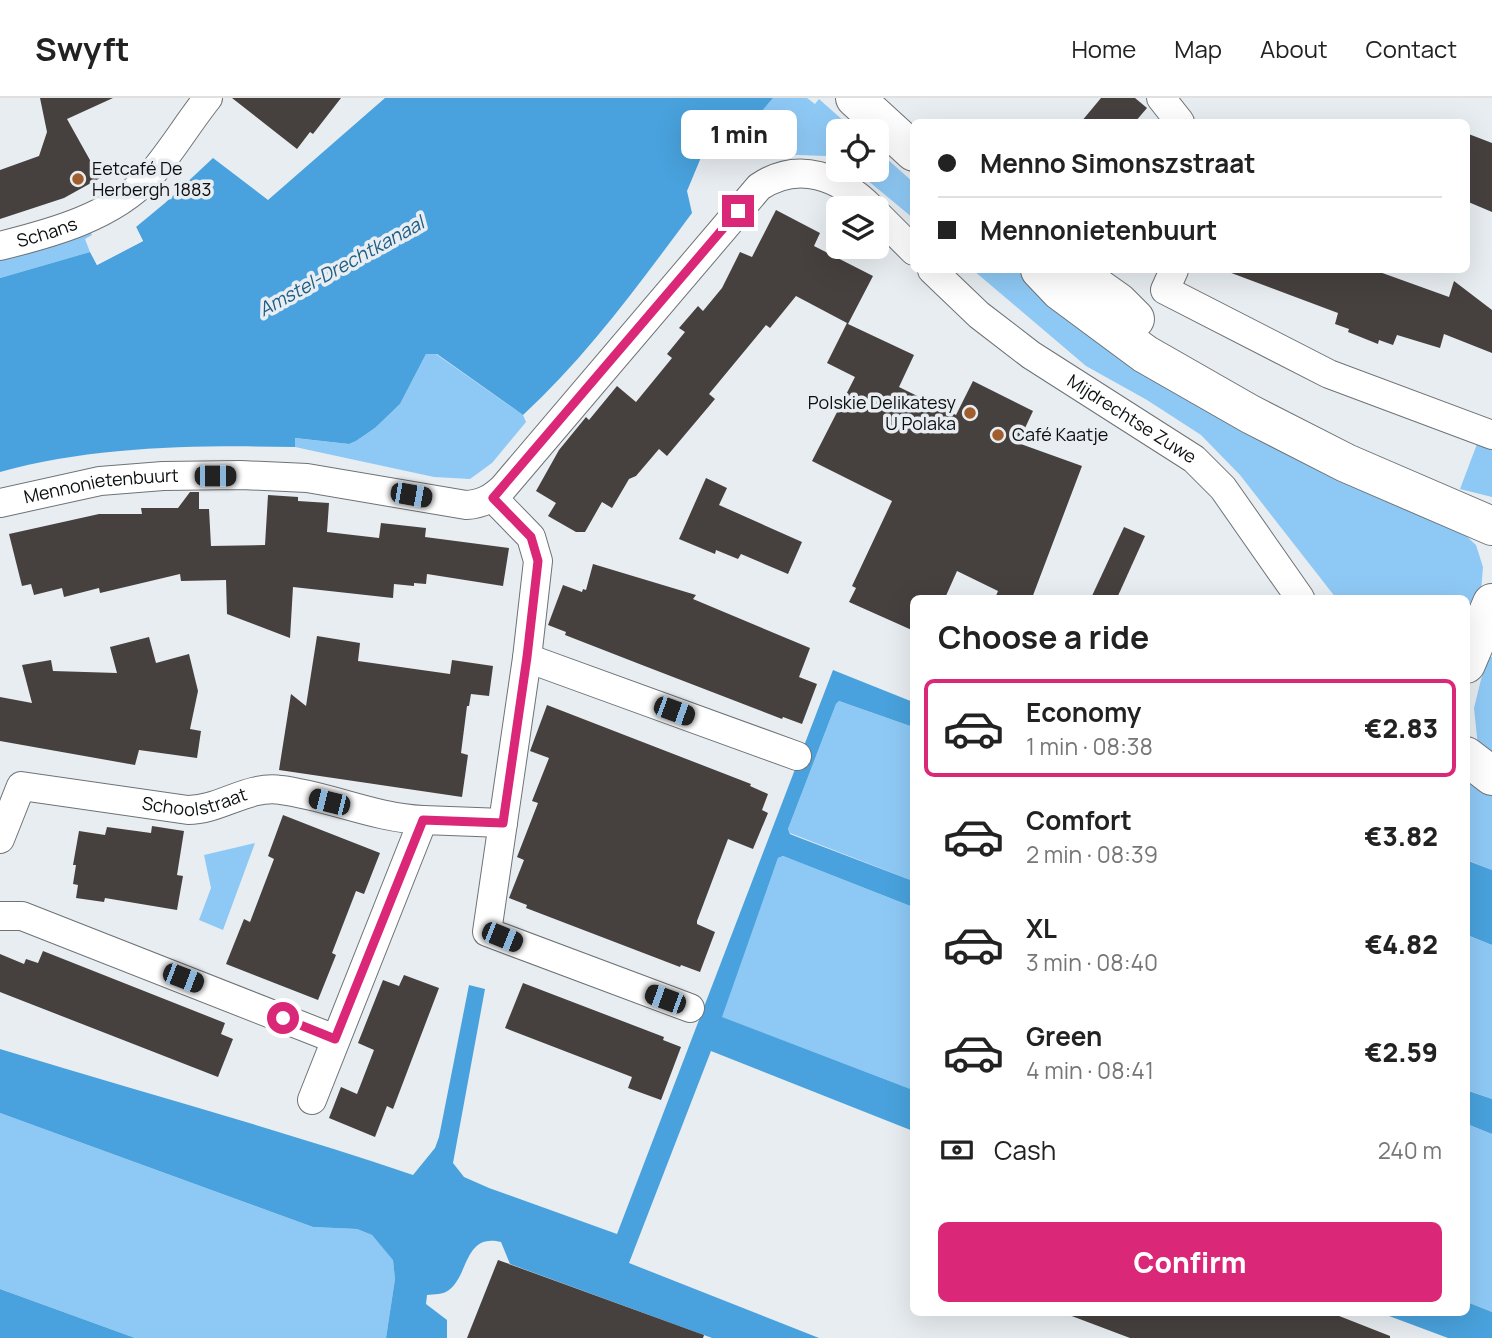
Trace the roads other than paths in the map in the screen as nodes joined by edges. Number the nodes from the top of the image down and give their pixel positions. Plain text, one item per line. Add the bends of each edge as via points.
1 (855, 98) edge
2 (1161, 98) edge
3 (204, 104) edge
4 (1178, 119) edge
5 (910, 148) edge
6 (858, 196) edge
7 (889, 226) edge
8 (0, 246) edge
9 (910, 247) edge
10 (935, 273) edge
11 (1043, 273) edge
12 (1077, 273) edge
13 (1169, 280) edge
14 (1188, 377) junction
15 (1492, 435) edge
16 (493, 498) junction
17 (0, 503) edge
18 (1492, 526) edge
19 (1298, 595) edge
20 (1492, 603) edge
21 (1470, 655) edge
22 (527, 657) junction
23 (797, 755) dead end
24 (1470, 759) edge
25 (1492, 776) edge
26 (423, 820) junction
27 (503, 823) junction
28 (0, 839) edge
29 (0, 916) edge
30 (690, 1009) dead end
31 (335, 1039) junction
32 (312, 1100) dead end

1 - 5 street
2 - 4 street
3 - 8 street, Schans via 149,177 121,200 77,223
6 - 16 street via 842,184 805,173 778,177 755,190
7 - 9 street
10 - 19 street, Mijdrechtse Zuwe via 1031,355 1194,459 1223,488
11 - 14 street via 1145,354
12 - 14 street via 1118,302
13 - 15 street via 1329,374
14 - 18 street via 1346,463
16 - 17 street, Mennonietenbuurt via 466,505 307,478 176,476 100,481
16 - 22 street via 536,548
20 - 21 street
22 - 23 street
22 - 27 street
24 - 25 street
26 - 27 street
26 - 28 street, Schoolstraat via 400,819 281,790 254,791 188,810 20,786
26 - 31 street
27 - 30 street via 487,932
29 - 31 street via 22,916
31 - 32 street

